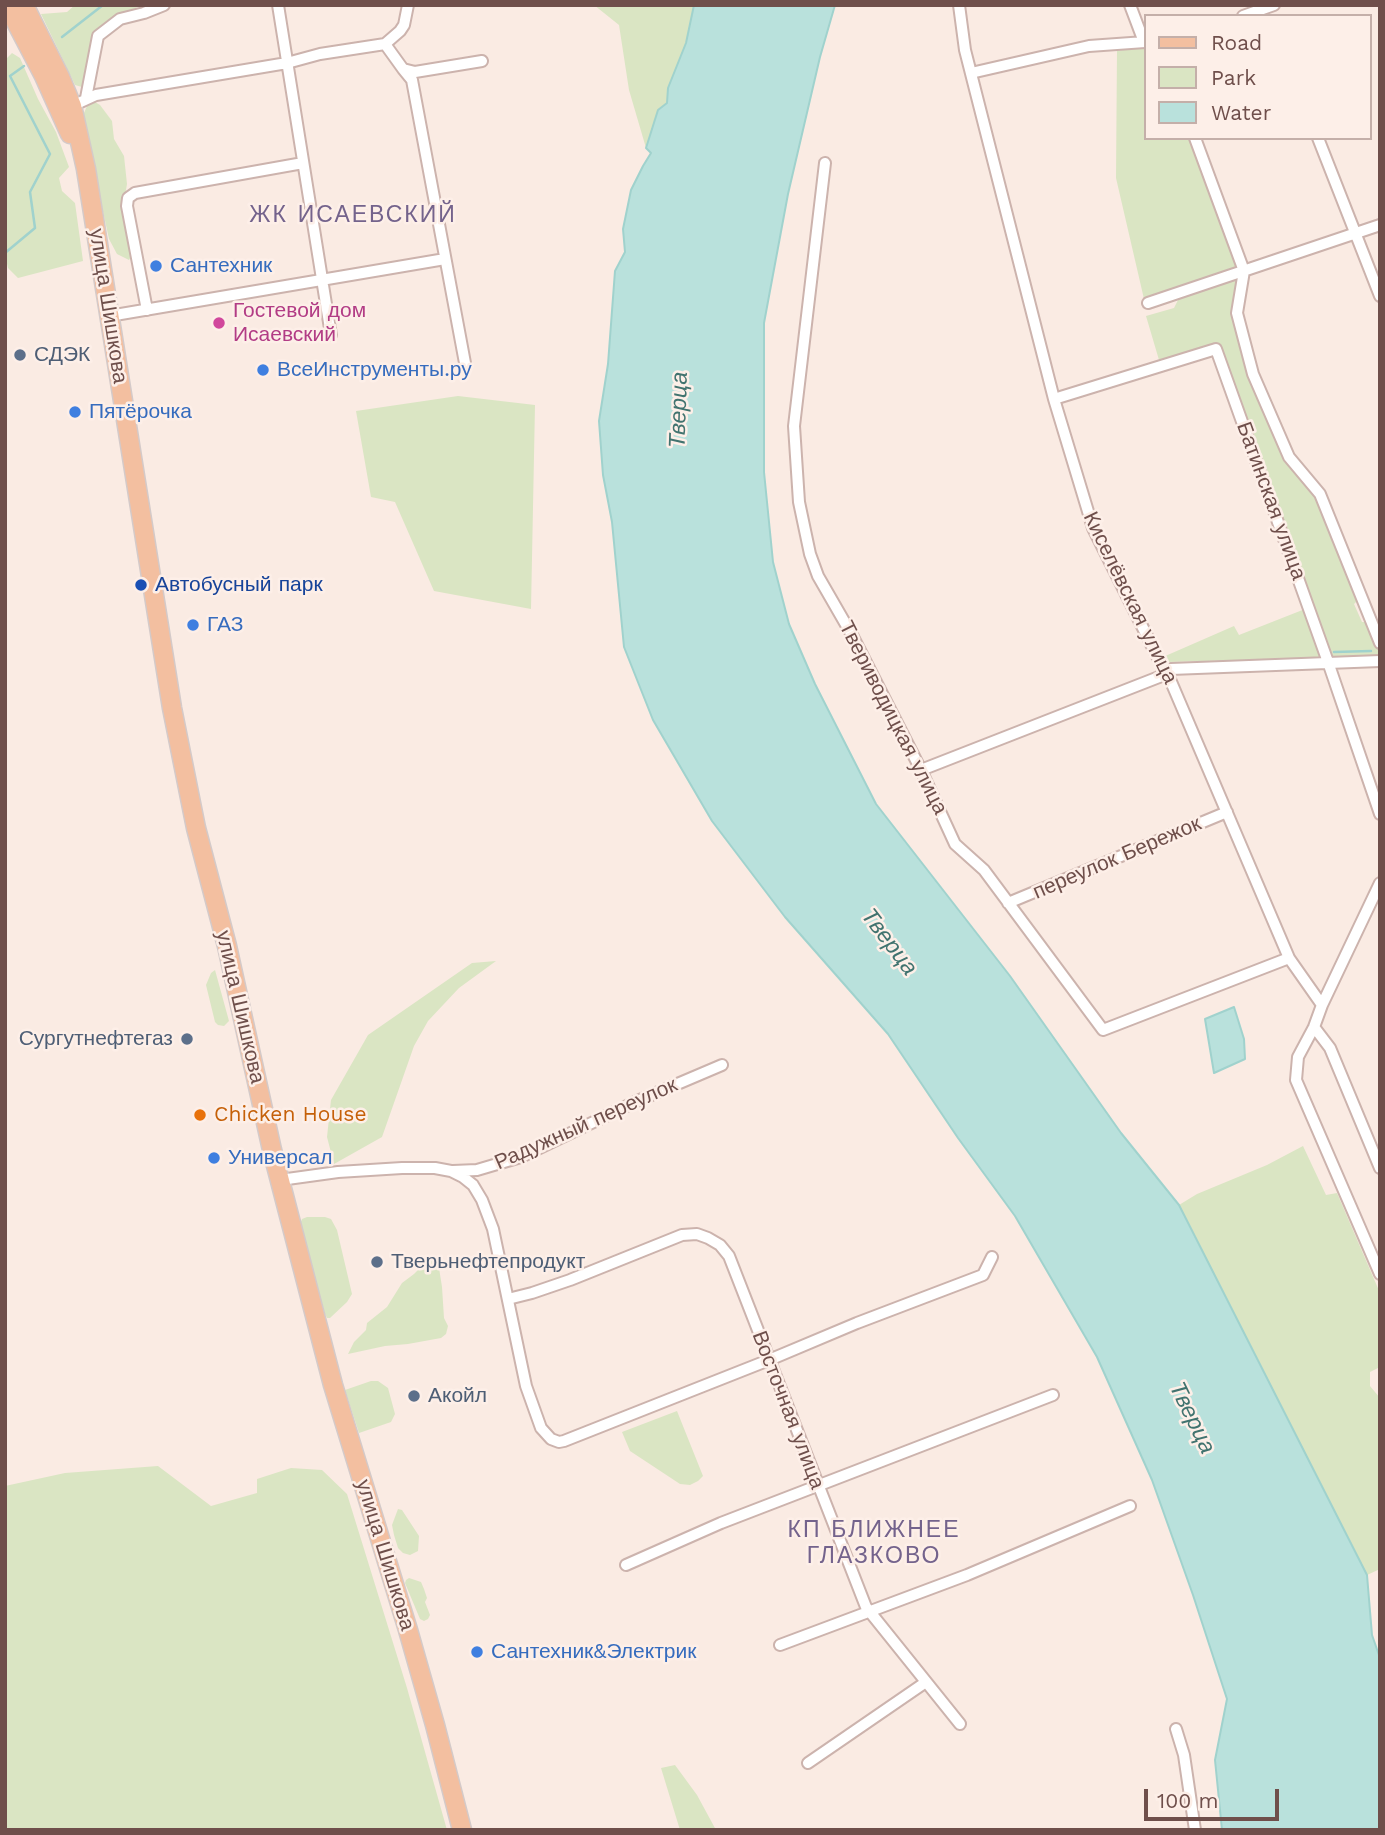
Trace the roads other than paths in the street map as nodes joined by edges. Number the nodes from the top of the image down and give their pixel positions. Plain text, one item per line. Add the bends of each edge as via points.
1 (8, 5) edge
2 (24, 5) edge
3 (164, 5) edge
4 (278, 5) edge
5 (408, 5) edge
6 (959, 5) edge
7 (1130, 5) edge
8 (1269, 10) edge
9 (1252, 14) edge
10 (1144, 42) edge
11 (385, 44) junction
12 (482, 61) dead end
13 (287, 63) junction
14 (403, 69) junction
15 (971, 74) junction
16 (79, 102) junction
17 (1196, 140) edge
18 (1319, 140) edge
19 (303, 163) junction
20 (825, 163) dead end
21 (86, 169) junction
22 (1380, 225) edge
23 (1356, 234) junction
24 (445, 259) junction
25 (1244, 271) junction
26 (322, 280) junction
27 (1380, 296) edge
28 (1148, 303) dead end
29 (147, 310) junction
30 (109, 316) junction
31 (331, 335) dead end
32 (465, 363) dead end
33 (1054, 398) junction
34 (1380, 643) edge
35 (1380, 661) edge
36 (1328, 662) junction
37 (1166, 670) junction
38 (920, 770) junction
39 (1227, 812) junction
40 (1380, 814) edge
41 (1380, 883) edge
42 (1008, 903) junction
43 (1289, 958) junction
44 (1322, 1006) junction
45 (1314, 1027) junction
46 (722, 1065) dead end
47 (1380, 1168) edge
48 (447, 1171) junction
49 (280, 1180) junction
50 (992, 1257) dead end
51 (1380, 1274) edge
52 (508, 1299) junction
53 (769, 1360) junction
54 (1053, 1395) dead end
55 (817, 1485) junction
56 (1130, 1506) dead end
57 (626, 1565) dead end
58 (868, 1611) junction
59 (780, 1645) dead end
60 (926, 1682) junction
61 (960, 1724) dead end
62 (1176, 1729) dead end
63 (808, 1763) dead end
64 (462, 1830) edge
65 (1195, 1830) edge

1 - 21 main road, улица Шишкова
2 - 16 main road, улица Шишкова via 60,76
3 - 16 street via 120,19 98,36
4 - 13 street
5 - 11 street via 400,31
6 - 15 street, Киселёвская улица
7 - 10 street
8 - 9 street
10 - 15 street via 1088,47
11 - 13 street
11 - 14 street
12 - 14 street via 415,72
13 - 16 street
13 - 19 street
14 - 24 street via 412,79
15 - 33 street, Киселёвская улица
16 - 21 main road, улица Шишкова
17 - 25 street, Батинская улица
18 - 23 street
19 - 26 street
19 - 29 street via 135,193 128,198
20 - 38 street, Твериводицкая улица via 794,426 799,502 818,576
21 - 30 main road, улица Шишкова
22 - 23 street
23 - 25 street
23 - 27 street
24 - 26 street
24 - 32 street
25 - 28 street
25 - 34 street, Батинская улица via 1237,313 1253,374 1289,457 1320,494
26 - 29 street
26 - 31 street
29 - 30 street
30 - 49 main road, улица Шишкова via 172,708
33 - 36 street, Батинская улица via 1216,349
33 - 37 street, Киселёвская улица via 1093,528
35 - 36 street
36 - 37 street
36 - 40 street, Батинская улица
37 - 38 street via 1159,677
37 - 39 street, Киселёвская улица
38 - 42 street, Твериводицкая улица via 955,844 984,870
39 - 42 street, переулок Бережок
39 - 43 street, Киселёвская улица
41 - 44 street
42 - 43 street, Твериводицкая улица via 1103,1030
43 - 44 street, Киселёвская улица
44 - 45 street
45 - 47 street via 1330,1048
45 - 51 street via 1298,1057 1296,1080
46 - 48 street, Радужный переулок via 521,1157 477,1170
48 - 49 street, Радужный переулок via 402,1168
48 - 52 street via 473,1185 482,1200 496,1238
49 - 64 main road, улица Шишкова via 333,1385
50 - 53 street via 983,1275
52 - 53 street, Восточная улица via 570,1280 682,1235 697,1234 720,1245 729,1256
52 - 53 street via 526,1385 541,1428 555,1440 564,1441
53 - 55 street, Восточная улица
54 - 55 street
55 - 57 street
55 - 58 street, Восточная улица
56 - 58 street
58 - 59 street
58 - 60 street, Восточная улица
60 - 61 street, Восточная улица
60 - 63 street
62 - 65 street

